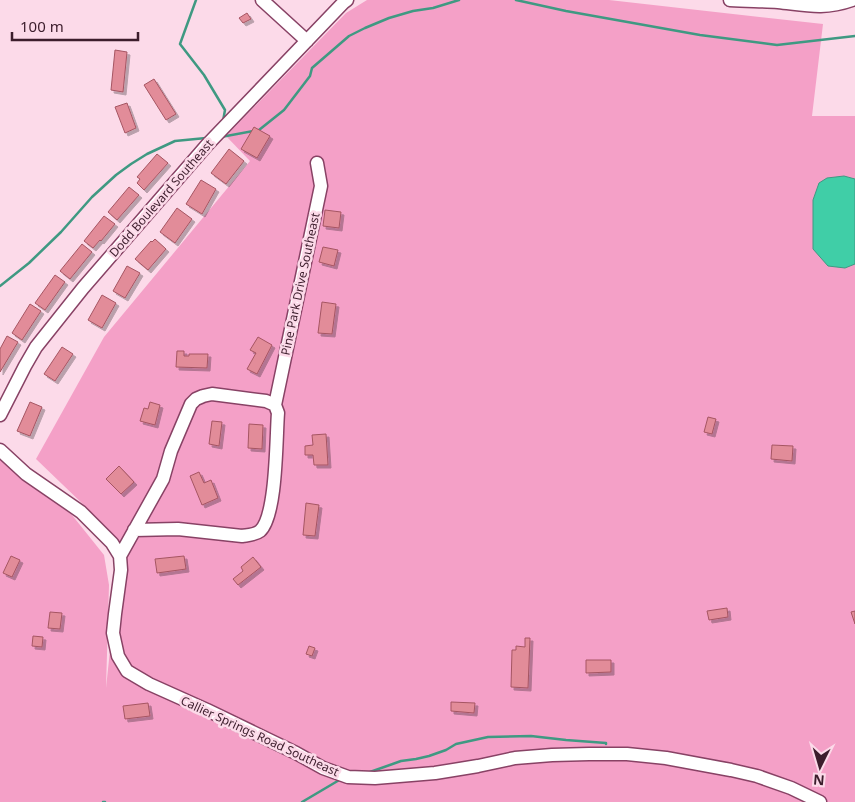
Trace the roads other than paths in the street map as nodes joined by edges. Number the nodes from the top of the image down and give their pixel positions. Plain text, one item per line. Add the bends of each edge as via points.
1 (262, 0) edge
2 (347, 0) edge
3 (730, 0) edge
4 (852, 0) edge
5 (307, 40) junction
6 (317, 163) dead end
7 (275, 405) junction
8 (0, 415) edge
9 (0, 450) edge
10 (134, 530) junction
11 (120, 556) junction
12 (820, 802) edge

1 - 5 street
2 - 5 street, Dodd Boulevard Southeast
3 - 4 street via 808,7
5 - 8 street, Dodd Boulevard Southeast via 206,145 83,288 36,347
6 - 7 street, Pine Park Drive Southeast via 321,186
7 - 10 street via 212,394 196,399 171,451 163,479
7 - 10 street, Pine Park Drive Southeast via 278,413 273,494 270,510 259,532 242,536 178,529
9 - 11 street via 26,474 81,512 112,543
10 - 11 street
11 - 12 street, Callier Springs Road Southeast via 114,633 118,656 127,671 323,768 348,777 435,773 515,758 628,754 757,776

